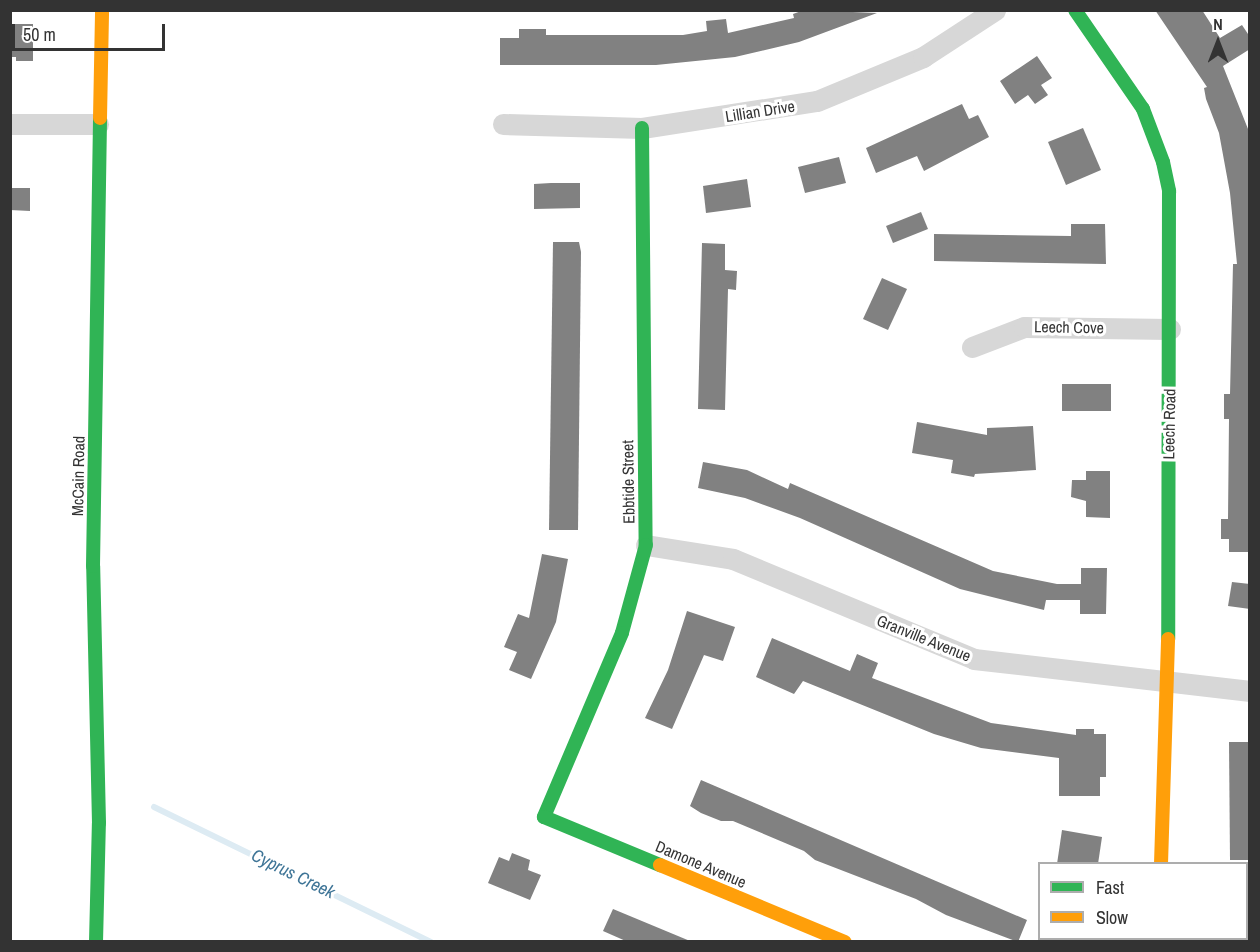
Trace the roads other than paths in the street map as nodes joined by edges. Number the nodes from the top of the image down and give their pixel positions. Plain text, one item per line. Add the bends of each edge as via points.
1 (102, 10) edge
2 (995, 10) edge
3 (1075, 10) edge
4 (10, 124) edge
5 (98, 124) junction
6 (503, 124) dead end
7 (642, 128) junction
8 (1170, 328) junction
9 (972, 347) dead end
10 (646, 545) junction
11 (1168, 681) junction
12 (1250, 691) edge
13 (544, 817) joint
14 (1161, 862) edge
15 (96, 942) edge
16 (845, 942) edge

1 - 5 street, McCain Road
2 - 7 street, Lillian Drive via 912,63 817,101
3 - 8 street, Leech Road via 1138,100 1163,162 1171,219
4 - 5 street
5 - 15 street, McCain Road via 93,566 99,824
6 - 7 street, Lillian Drive
7 - 10 street, Ebbtide Street
8 - 9 street, Leech Cove via 1024,327
8 - 11 street, Leech Road
10 - 11 street, Granville Avenue via 733,559 974,659
10 - 13 street, Ebbtide Street via 622,633
11 - 12 street, Granville Avenue
11 - 14 street, Leech Road
13 - 16 street, Damone Avenue

